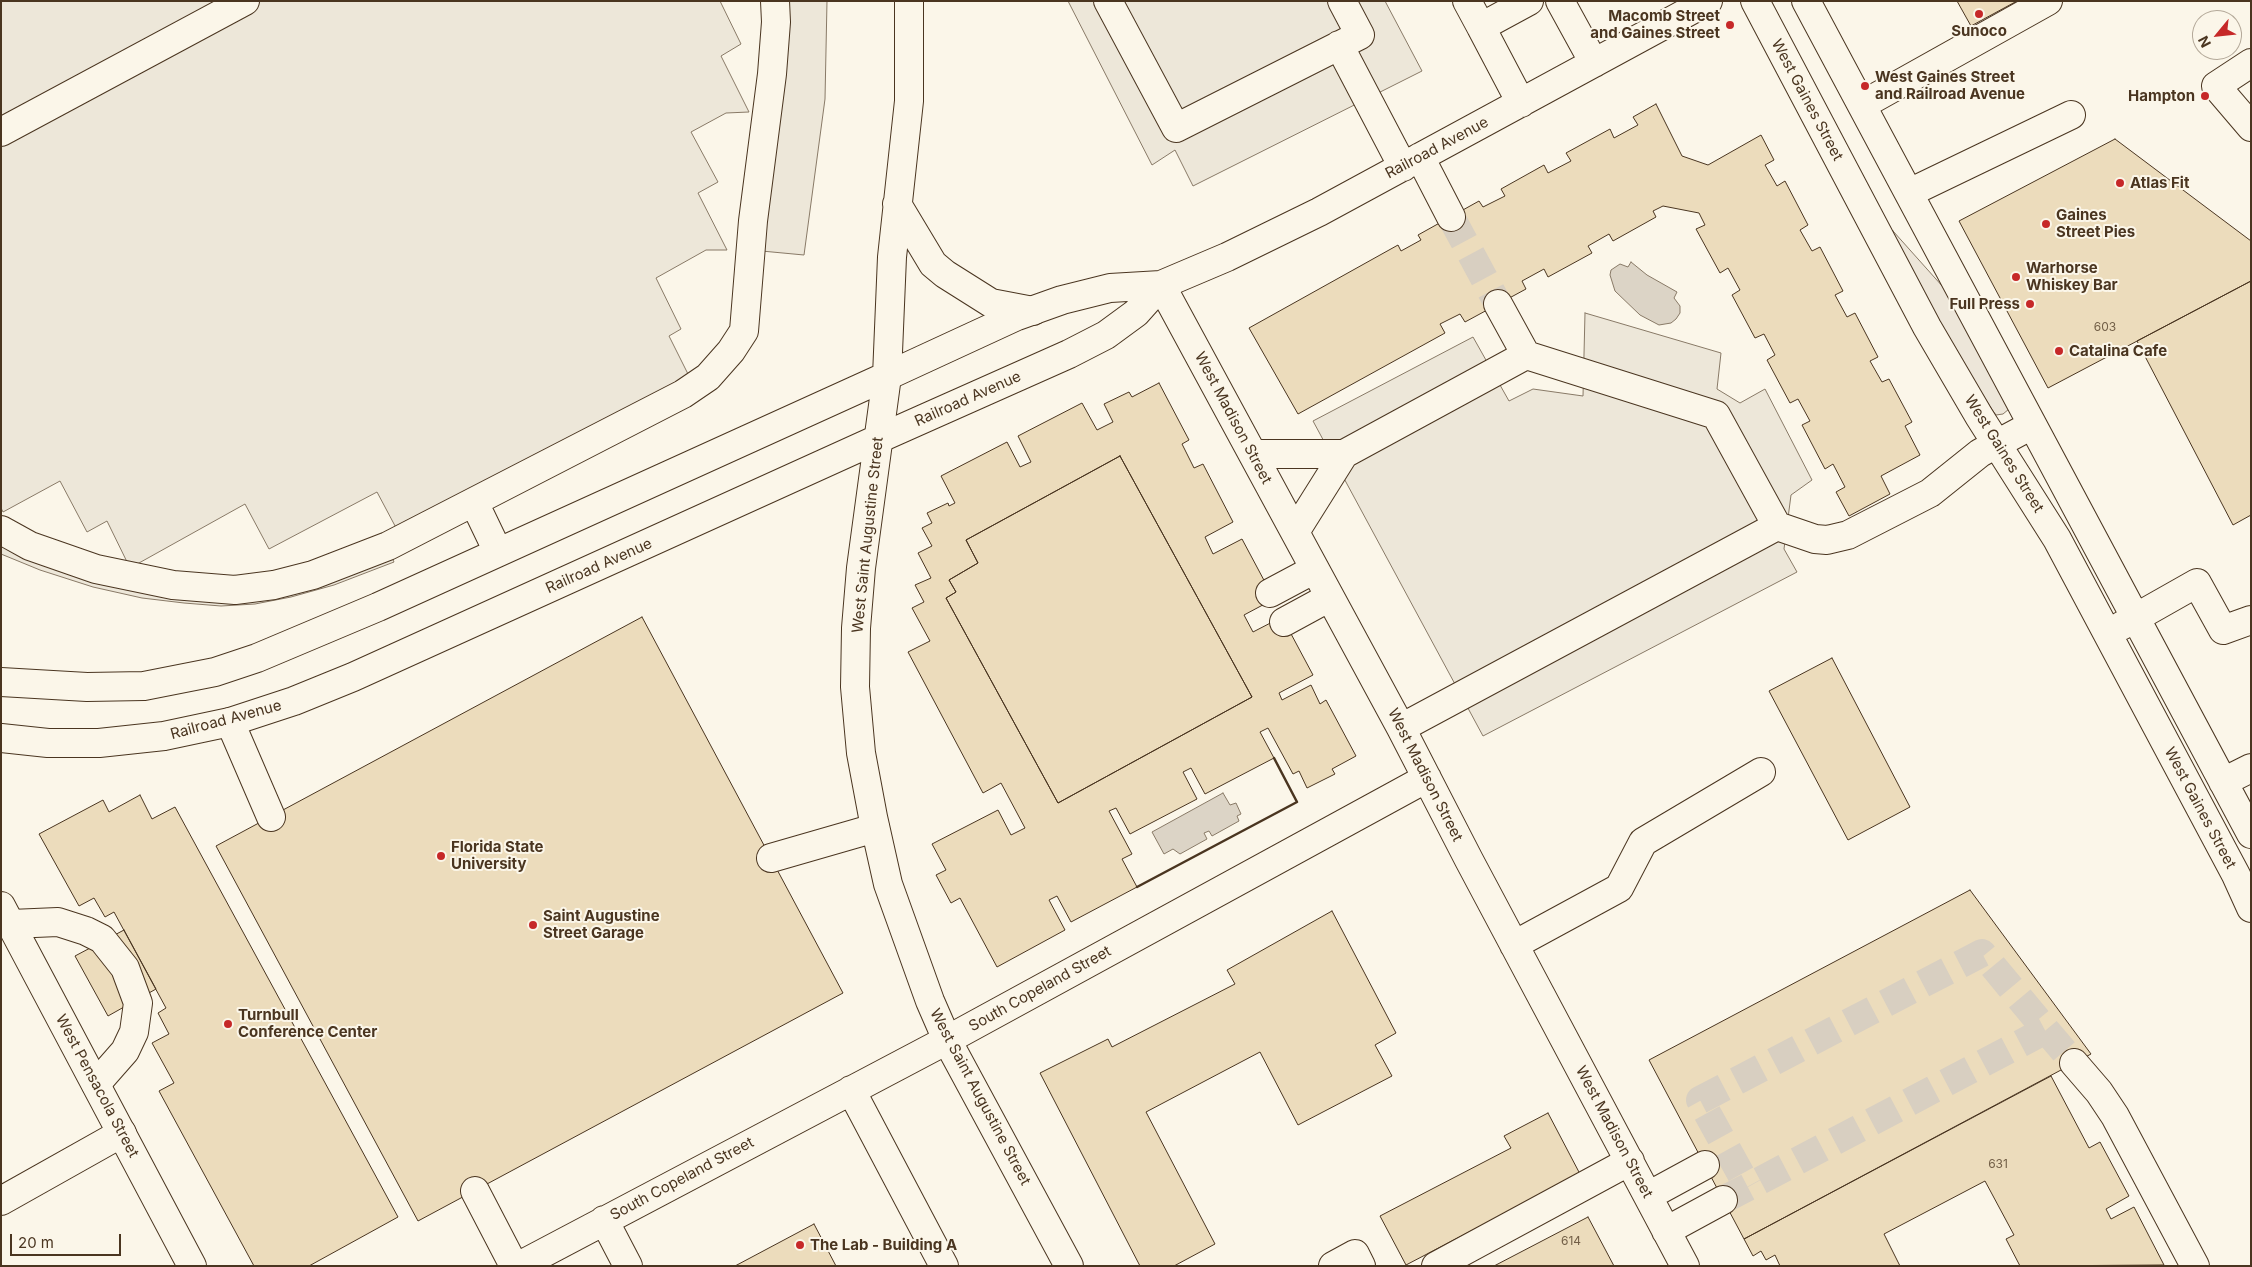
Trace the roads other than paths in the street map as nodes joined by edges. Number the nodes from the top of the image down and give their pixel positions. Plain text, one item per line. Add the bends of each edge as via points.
1 (245, 1) edge
2 (775, 1) edge
3 (909, 1) edge
4 (1108, 1) edge
5 (1342, 1) edge
6 (1467, 1) edge
7 (1529, 1) edge
8 (1560, 1) edge
9 (1708, 1) edge
10 (1755, 1) edge
11 (1806, 1) edge
12 (2048, 1) edge
13 (1481, 27) junction
14 (1339, 45) junction
15 (1594, 63) junction
16 (2251, 63) edge
17 (1521, 103) junction
18 (1862, 105) junction
19 (2071, 115) dead end
20 (2251, 127) edge
21 (1, 132) edge
22 (1411, 162) junction
23 (1909, 192) junction
24 (897, 204) junction
25 (1451, 217) tunnel mouth
26 (1162, 285) junction
27 (1498, 304) tunnel mouth
28 (1033, 311) junction
29 (1526, 355) junction
30 (886, 376) junction
31 (2032, 425) junction
32 (878, 439) junction
33 (1998, 444) junction
34 (1253, 454) junction
35 (1344, 454) junction
36 (474, 502) junction
37 (1777, 526) junction
38 (1, 530) edge
39 (1295, 532) junction
40 (498, 552) junction
41 (1315, 569) junction
42 (1270, 593) dead end
43 (1330, 597) junction
44 (2136, 618) junction
45 (2251, 620) edge
46 (1284, 622) dead end
47 (2106, 634) junction
48 (1, 682) edge
49 (230, 722) junction
50 (1401, 728) junction
51 (1, 738) edge
52 (2251, 768) edge
53 (1761, 772) dead end
54 (1427, 778) junction
55 (2223, 782) junction
56 (271, 816) dead end
57 (875, 828) junction
58 (2251, 834) edge
59 (771, 858) dead end
60 (2251, 908) edge
61 (6, 915) edge
62 (1514, 945) junction
63 (947, 1040) junction
64 (2074, 1063) tunnel mouth
65 (96, 1084) junction
66 (851, 1090) junction
67 (122, 1134) junction
68 (1630, 1161) junction
69 (1705, 1165) dead end
70 (475, 1191) dead end
71 (1648, 1196) junction
72 (1, 1200) edge
73 (1723, 1200) tunnel mouth
74 (604, 1220) junction
75 (1666, 1230) junction
76 (192, 1266) edge
77 (514, 1266) edge
78 (519, 1266) edge
79 (628, 1266) edge
80 (944, 1266) edge
81 (1069, 1266) edge
82 (1333, 1266) edge
83 (1361, 1266) edge
84 (1436, 1266) edge
85 (1685, 1266) edge
86 (2195, 1266) edge

1 - 21 street
2 - 36 street via 772,74 753,221 744,331 731,352 708,377 683,394
3 - 24 street, West Saint Augustine Street via 909,101
4 - 14 street via 1176,128
5 - 14 street via 1360,35
6 - 13 street
7 - 13 street
8 - 15 street
9 - 15 street, Railroad Avenue
10 - 33 street, West Gaines Street via 1927,327
11 - 18 street
12 - 18 street
13 - 17 street
14 - 22 street
15 - 17 street, Railroad Avenue
16 - 20 street via 2216,86
17 - 22 street, Railroad Avenue
18 - 23 street
19 - 23 street
22 - 25 street
22 - 26 street, Railroad Avenue via 1257,243
23 - 31 street
24 - 28 street via 933,264 945,274 991,303
24 - 30 street, West Saint Augustine Street
26 - 28 street, Railroad Avenue via 1110,288
26 - 32 street, Railroad Avenue via 1136,313 1106,335
26 - 34 street, West Madison Street
27 - 29 street
28 - 30 street, Railroad Avenue
29 - 35 street
29 - 37 street via 1716,415
30 - 32 street, West Saint Augustine Street
30 - 40 street, Railroad Avenue
31 - 33 street
31 - 44 street
32 - 49 street, Railroad Avenue via 353,677
32 - 57 street, West Saint Augustine Street via 856,628 861,753
33 - 37 street via 1970,459 1930,493 1848,535 1827,540
33 - 47 street, West Gaines Street via 2057,539
34 - 35 street
34 - 39 street, West Madison Street
35 - 39 street
36 - 38 street via 388,546 313,575 235,590 173,585 96,568 30,546
36 - 40 street
37 - 50 street
39 - 41 street, West Madison Street
40 - 48 street, Railroad Avenue via 292,644 215,672 144,686 87,687
41 - 42 street
41 - 43 street, West Madison Street
43 - 46 street
43 - 50 street, West Madison Street
44 - 45 street via 2198,583 2222,630
44 - 47 street
44 - 55 street
47 - 60 street, West Gaines Street via 2236,874
49 - 51 street, Railroad Avenue via 164,736 99,743 48,743
49 - 56 street
50 - 54 street, West Madison Street
52 - 55 street
53 - 62 street via 1643,842 1619,888
54 - 62 street, West Madison Street
54 - 63 street, South Copeland Street
55 - 58 street
57 - 59 street
57 - 63 street, West Saint Augustine Street via 888,884 909,948
61 - 65 street, West Pensacola Street
61 - 65 street via 58,922 86,931 102,939 125,968 138,1003 134,1032 125,1051
62 - 68 street, West Madison Street
63 - 66 street, South Copeland Street
63 - 81 street, West Saint Augustine Street
64 - 86 street via 2115,1116
65 - 67 street, West Pensacola Street
66 - 74 street, South Copeland Street
66 - 80 street
67 - 72 street
67 - 76 street, West Pensacola Street
68 - 71 street, West Madison Street
68 - 84 street
69 - 71 street
70 - 77 street
71 - 75 street, West Madison Street
73 - 75 street
74 - 78 street, South Copeland Street
74 - 79 street
75 - 85 street, West Madison Street
82 - 83 street via 1355,1254

